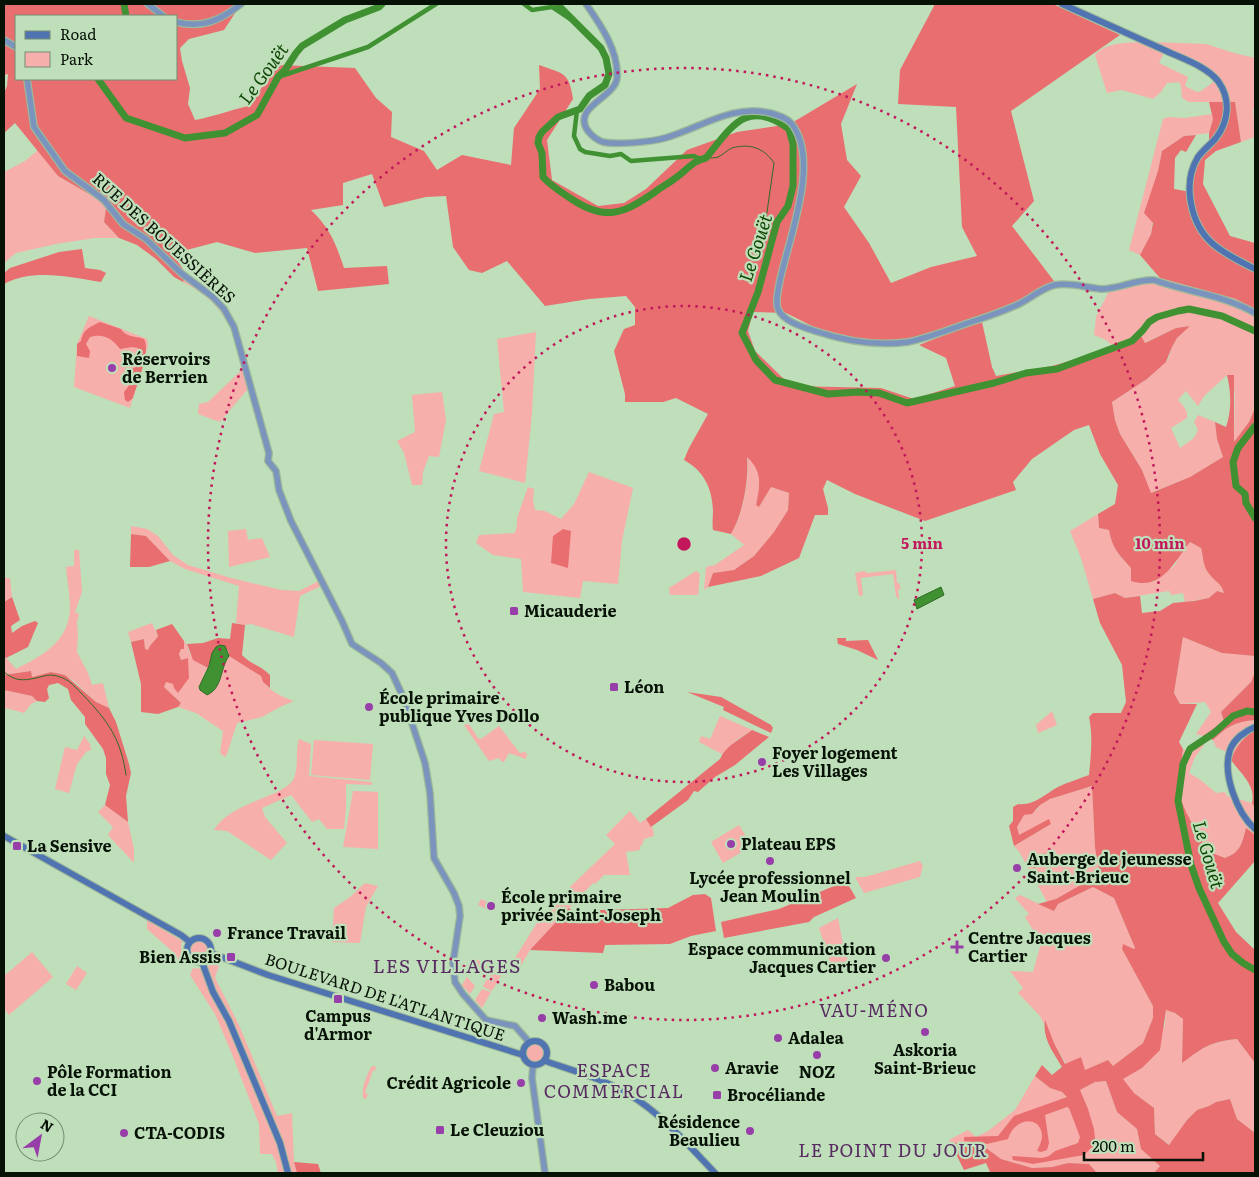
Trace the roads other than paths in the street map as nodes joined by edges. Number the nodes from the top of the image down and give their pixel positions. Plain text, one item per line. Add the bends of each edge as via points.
1 (148, 4) edge
2 (242, 4) edge
3 (586, 4) edge
4 (1062, 4) edge
5 (162, 15) edge
6 (178, 23) edge
7 (4, 40) edge
8 (15, 46) edge
9 (26, 80) edge
10 (1255, 270) edge
11 (1255, 313) edge
12 (1255, 726) edge
13 (1255, 830) edge
14 (4, 836) edge
15 (190, 942) junction
16 (211, 953) junction
17 (202, 962) junction
18 (529, 1042) junction
19 (523, 1055) junction
20 (545, 1061) junction
21 (532, 1065) junction
22 (288, 1173) edge
23 (545, 1173) edge
24 (715, 1173) edge

1 - 5 street
2 - 6 street via 212,23
3 - 11 street via 608,39 617,79 613,88 588,110 585,117 586,127 595,138 604,142 651,141 747,110 780,116 792,124 799,140 803,190 776,303 785,317 806,328 861,342 907,342 1004,311 1056,285 1104,289 1143,280 1154,280 1226,300
4 - 10 main road via 1196,65 1217,80 1225,96 1226,114 1220,132 1194,165 1190,180 1191,202 1198,223 1212,243
7 - 8 street
9 - 18 street, RUE DES BOUESSIÈRES via 34,127 65,171 104,200 123,224 146,239 181,273 213,297 229,317 243,353 269,453 268,461 276,471 284,506 349,639 361,652 386,667 404,699 429,778 434,858 459,906 453,963 455,982 486,1020 515,1026
12 - 13 main road via 1237,738 1228,758 1234,801
14 - 15 main road
15 - 16 main road via 206,940
15 - 17 main road via 187,949 189,957 195,962
16 - 17 main road
16 - 19 main road, BOULEVARD DE L'ATLANTIQUE via 268,975
17 - 22 main road via 280,1143
18 - 19 main road
18 - 20 main road via 540,1041 546,1046 548,1054
19 - 21 main road
20 - 21 main road
20 - 24 main road via 583,1073 640,1102
21 - 23 street

